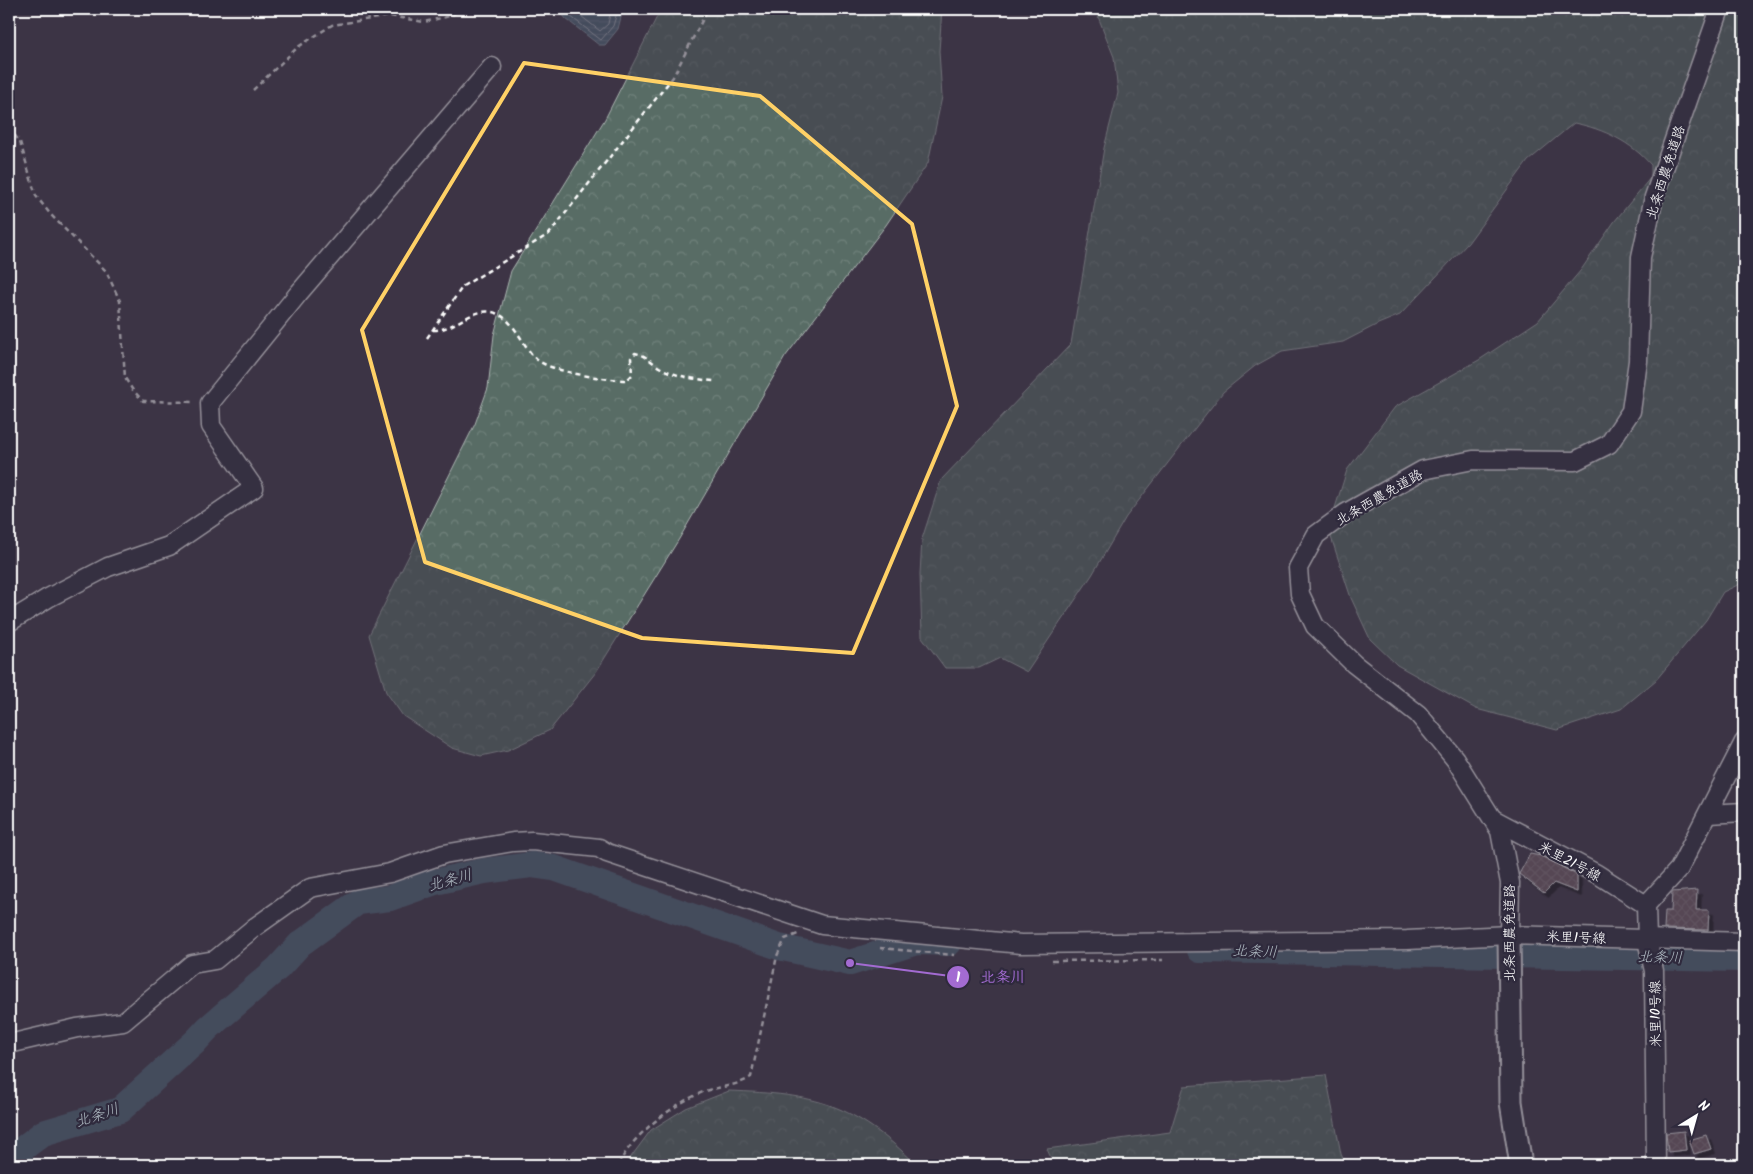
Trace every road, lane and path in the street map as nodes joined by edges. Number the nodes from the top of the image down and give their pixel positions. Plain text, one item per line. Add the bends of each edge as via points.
1 (463, 9) edge
2 (708, 9) edge
3 (1720, 9) edge
4 (492, 66) dead end
5 (253, 90) dead end
6 (9, 128) edge
7 (433, 330) junction
8 (427, 338) dead end
9 (714, 381) dead end
10 (210, 403) junction
11 (9, 622) edge
12 (1744, 742) edge
13 (1744, 812) edge
14 (1708, 814) junction
15 (1493, 819) junction
16 (1646, 905) junction
17 (1509, 935) junction
18 (806, 936) dead end
19 (1647, 940) junction
20 (1744, 942) edge
21 (876, 948) dead end
22 (961, 955) dead end
23 (1046, 960) dead end
24 (1163, 960) dead end
25 (9, 1044) edge
26 (619, 1165) edge
27 (1521, 1165) edge
28 (1656, 1165) edge

1 - 5 path via 450,16 424,22 390,16 332,25 298,47
2 - 7 path via 673,78 549,234 463,286
3 - 15 street, 北条西農免道路 via 1654,197 1641,257 1638,361 1631,411 1609,444 1575,461 1473,460 1423,470 1346,513 1316,535 1298,568 1300,594 1315,626 1354,664 1418,714 1455,759
4 - 10 street
6 - 10 path via 20,142 36,196 106,271 120,301 125,378 132,389 143,401
7 - 8 path
7 - 9 path via 441,330 480,312 497,314 514,328 536,359 552,367 582,375 627,380 632,375 631,358 635,353 645,355 686,379
10 - 11 street via 211,426 254,488 169,546 108,567
12 - 14 street
13 - 14 street
14 - 16 street via 1679,869
15 - 16 street, 米里21号線 via 1596,874
15 - 17 street, 北条西農免道路 via 1500,831 1510,883
16 - 19 street, 米里10号線
17 - 19 street, 米里1号線
17 - 25 street, 米里1号線 via 1407,940 1021,944 878,931 822,925 599,848 513,842 444,854 390,873 310,888 215,960 192,964 123,1022 77,1028
17 - 27 street, 北条西農免道路 via 1512,1102
18 - 26 path via 798,934 785,939 777,956 751,1077 742,1083 704,1092 684,1101 633,1143
19 - 20 street, 米里1号線
19 - 28 street, 米里10号線 via 1654,971
21 - 22 path
23 - 24 path

